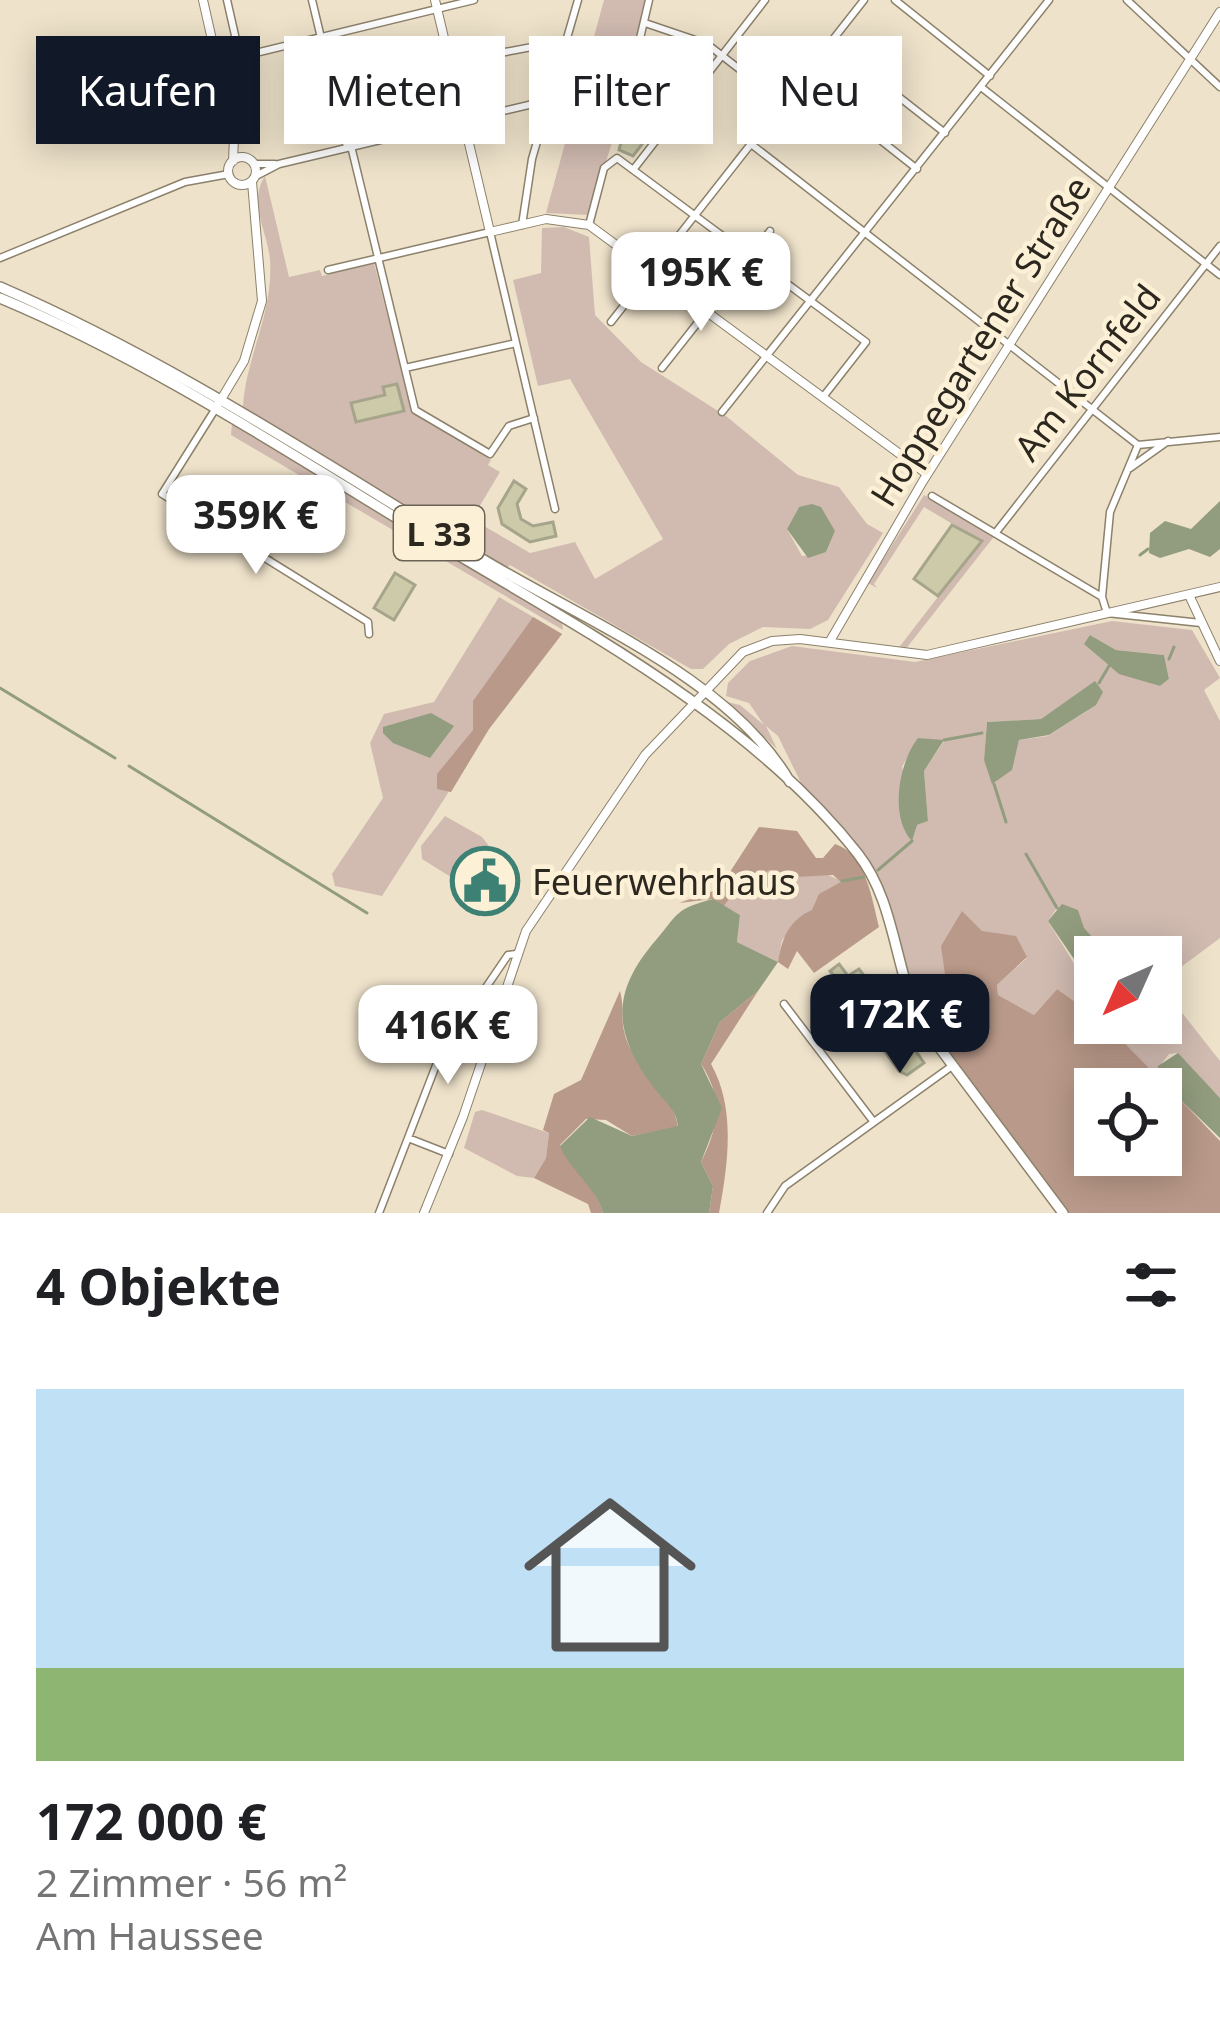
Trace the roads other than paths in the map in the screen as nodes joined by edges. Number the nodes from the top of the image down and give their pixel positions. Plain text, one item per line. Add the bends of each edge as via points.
1 (202, 0) edge
2 (226, 0) edge
3 (312, 0) edge
4 (474, 0) edge
5 (578, 0) edge
6 (649, 0) edge
7 (864, 0) edge
8 (895, 0) edge
9 (1049, 0) edge
10 (1127, 0) edge
11 (760, 2) edge
12 (436, 4) edge
13 (1220, 12) edge
14 (646, 23) junction
15 (210, 36) edge
16 (234, 36) edge
17 (321, 36) edge
18 (324, 36) edge
19 (443, 36) edge
20 (570, 36) edge
21 (643, 36) edge
22 (836, 36) edge
23 (722, 54) junction
24 (1190, 59) junction
25 (713, 66) edge
26 (737, 66) edge
27 (990, 76) junction
28 (1220, 86) edge
29 (981, 87) junction
30 (902, 100) edge
31 (945, 133) junction
32 (234, 144) edge
33 (239, 144) edge
34 (348, 144) edge
35 (362, 144) edge
36 (469, 144) edge
37 (538, 144) edge
38 (656, 144) edge
39 (752, 144) joint
40 (884, 144) edge
41 (349, 147) junction
42 (233, 161) junction
43 (250, 161) junction
44 (279, 164) junction
45 (916, 169) junction
46 (636, 172) junction
47 (229, 174) junction
48 (254, 179) junction
49 (240, 185) junction
50 (1108, 188) junction
51 (694, 215) junction
52 (254, 219) junction
53 (522, 225) junction
54 (590, 225) junction
55 (770, 230) dead end
56 (490, 232) junction
57 (865, 233) junction
58 (1220, 246) edge
59 (750, 256) junction
60 (378, 257) junction
61 (0, 258) edge
62 (1205, 264) junction
63 (328, 270) dead end
64 (652, 270) junction
65 (1220, 275) edge
66 (0, 287) edge
67 (0, 298) edge
68 (810, 301) junction
69 (707, 311) junction
70 (611, 322) dead end
71 (516, 343) junction
72 (1009, 347) junction
73 (766, 355) junction
74 (405, 368) junction
75 (662, 368) dead end
76 (823, 397) junction
77 (218, 404) junction
78 (1092, 408) junction
79 (722, 412) dead end
80 (534, 418) junction
81 (1220, 436) edge
82 (1168, 441) junction
83 (1138, 445) junction
84 (1130, 467) junction
85 (927, 474) junction
86 (932, 496) dead end
87 (555, 509) dead end
88 (997, 531) junction
89 (1220, 587) edge
90 (1189, 595) junction
91 (1102, 597) junction
92 (1107, 614) junction
93 (1201, 623) junction
94 (369, 634) dead end
95 (830, 641) junction
96 (1220, 662) edge
97 (704, 693) junction
98 (694, 702) junction
99 (792, 787) junction
100 (516, 954) junction
101 (784, 1004) dead end
102 (952, 1066) junction
103 (873, 1121) junction
104 (406, 1137) junction
105 (449, 1154) junction
106 (379, 1213) edge
107 (424, 1213) edge
108 (767, 1213) edge
109 (1063, 1213) edge

1 - 15 main road
2 - 16 street
3 - 17 street
4 - 12 street
5 - 20 street
6 - 14 street
7 - 22 street
8 - 27 street
9 - 27 street
10 - 24 street
11 - 23 street
12 - 18 street
12 - 19 main road
13 - 24 main road, Hoppegartener Straße
14 - 21 street
14 - 23 street via 694,36
23 - 25 street
23 - 26 street
24 - 28 street
24 - 50 main road, Hoppegartener Straße
27 - 29 street
29 - 31 street
29 - 50 street
30 - 31 street
31 - 45 street
32 - 42 main road
33 - 43 main road
34 - 41 street
35 - 41 street
36 - 56 main road
37 - 53 street
38 - 46 street
39 - 51 street
39 - 57 street
40 - 45 street
41 - 44 street
41 - 60 street
42 - 43 main road
42 - 47 main road
43 - 44 street
43 - 48 main road
44 - 48 street
45 - 57 street
46 - 51 street
46 - 54 street via 617,158 607,163
47 - 49 main road
47 - 61 street via 185,182
48 - 49 main road
48 - 52 main road
49 - 52 main road
50 - 62 street
50 - 72 main road, Hoppegartener Straße
51 - 59 street
51 - 64 street
52 - 77 main road via 262,301 250,347
53 - 54 main road via 562,218
53 - 56 main road
54 - 64 main road
55 - 59 street
56 - 60 street
56 - 71 street
57 - 68 street
57 - 72 street
58 - 62 street, Am Kornfeld
59 - 68 street
59 - 69 street
60 - 63 street
60 - 74 street
62 - 65 street
62 - 78 street, Am Kornfeld
64 - 69 main road
64 - 70 street
66 - 77 main road, L 33 via 119,341
67 - 77 main road, L 33
68 - 73 street
68 - 76 street via 866,342
69 - 73 main road
69 - 75 street
71 - 74 street
71 - 80 street
72 - 78 street
72 - 85 main road, Hoppegartener Straße
73 - 76 main road
73 - 79 street
74 - 80 street via 415,410 486,453 509,426
76 - 85 main road
77 - 94 street via 162,494 368,622
77 - 97 main road, L 33
77 - 98 main road, L 33
78 - 83 street
78 - 88 street, Am Kornfeld
80 - 87 street
81 - 82 street
82 - 83 street
82 - 84 street
83 - 84 street
84 - 91 street via 1108,519
85 - 95 main road, Hoppegartener Straße
86 - 88 street
88 - 91 street
89 - 90 main road
90 - 92 main road
90 - 93 main road
91 - 92 street
92 - 93 street
92 - 95 main road via 927,655
93 - 96 main road
95 - 97 main road via 755,646
97 - 98 main road
97 - 99 main road, L 33 via 761,739
98 - 99 main road, L 33
98 - 100 main road via 645,755
99 - 102 main road, L 33 via 868,869 909,998
100 - 104 street via 451,1035
100 - 105 main road
101 - 103 street
102 - 103 street
102 - 109 main road, L 33
103 - 108 street via 785,1186
104 - 105 street
104 - 106 street
105 - 107 main road

